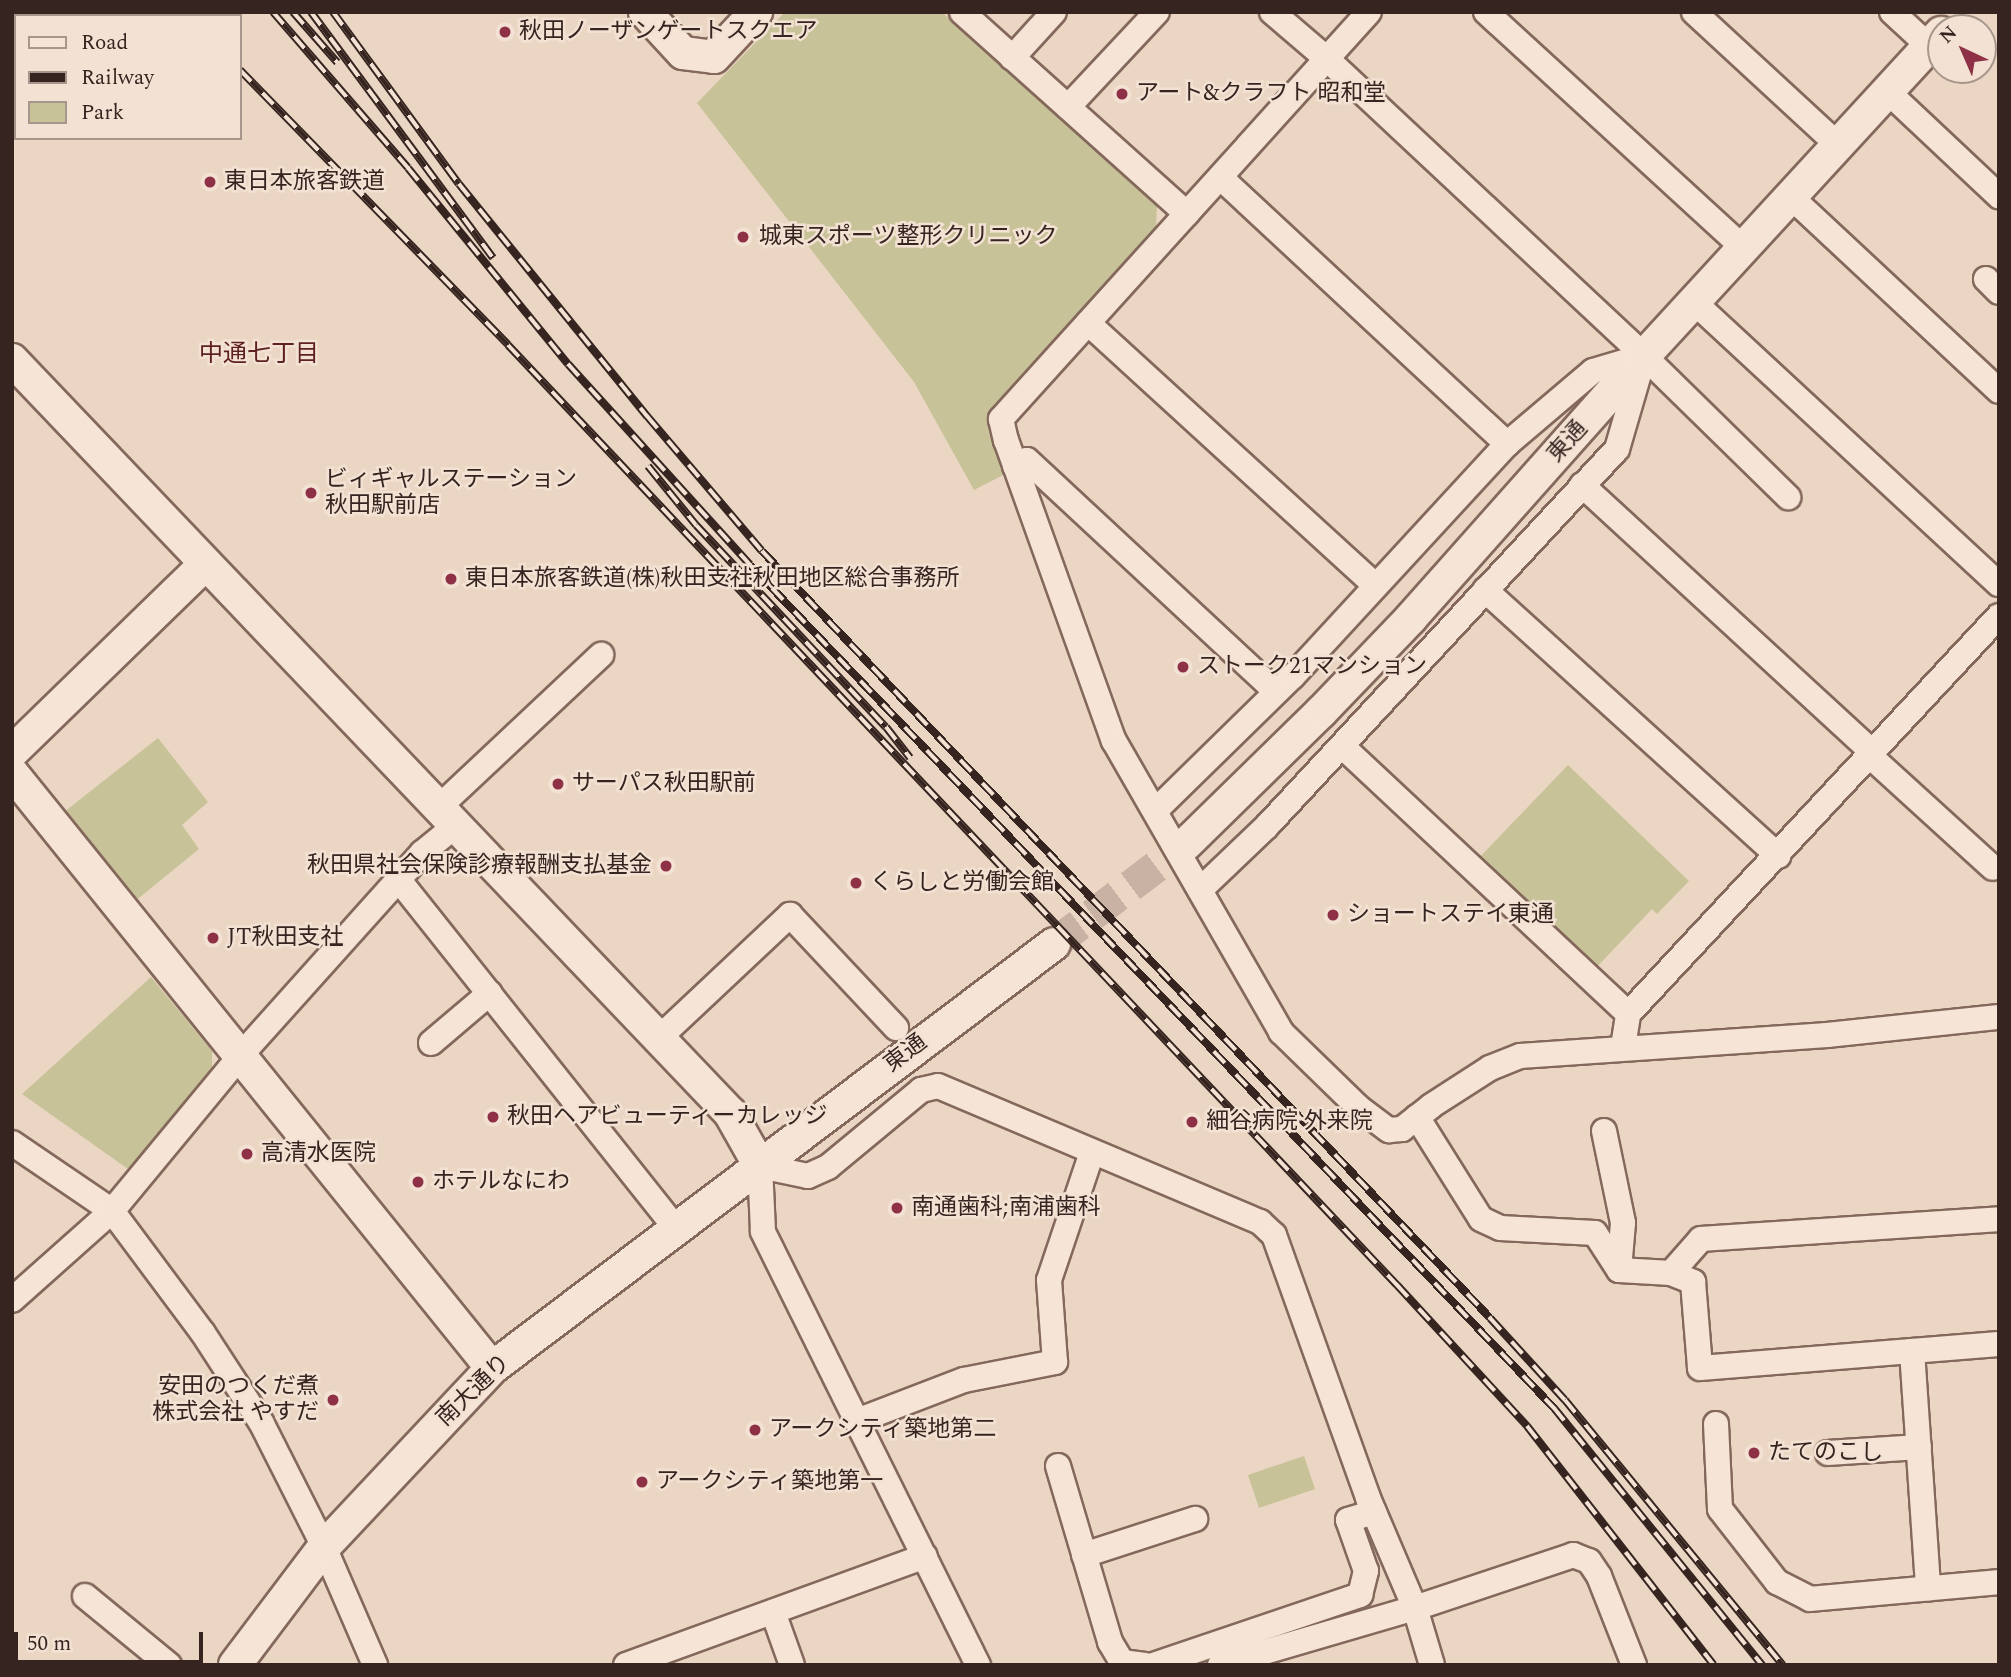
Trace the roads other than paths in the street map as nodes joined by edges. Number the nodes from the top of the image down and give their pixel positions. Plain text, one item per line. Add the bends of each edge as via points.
1 (645, 12) edge
2 (755, 12) edge
3 (962, 12) edge
4 (1054, 12) edge
5 (1157, 12) edge
6 (1272, 12) edge
7 (1370, 12) edge
8 (1486, 12) edge
9 (1694, 12) edge
10 (1892, 12) edge
11 (1927, 30) edge
12 (1927, 49) edge
13 (1012, 58) junction
14 (1327, 59) junction
15 (1887, 91) junction
16 (1068, 107) junction
17 (1838, 145) junction
18 (1221, 178) junction
19 (1999, 196) edge
20 (1791, 197) junction
21 (1187, 214) junction
22 (1744, 248) junction
23 (1694, 302) junction
24 (1088, 323) junction
25 (1644, 356) junction
26 (12, 360) edge
27 (1999, 391) edge
28 (1507, 444) junction
29 (1015, 466) junction
30 (1581, 485) junction
31 (1788, 497) dead end
32 (204, 565) junction
33 (1999, 584) edge
34 (1376, 585) junction
35 (1485, 590) junction
36 (1999, 616) edge
37 (601, 655) dead end
38 (1276, 691) junction
39 (1342, 746) junction
40 (12, 752) edge
41 (1871, 755) junction
42 (12, 773) edge
43 (1155, 811) junction
44 (446, 817) junction
45 (1186, 844) tunnel mouth
46 (1778, 856) junction
47 (1993, 868) dead end
48 (398, 879) junction
49 (1200, 890) junction
50 (1055, 944) tunnel mouth
51 (490, 993) junction
52 (1628, 1014) junction
53 (1999, 1017) edge
54 (896, 1028) dead end
55 (659, 1038) junction
56 (431, 1043) dead end
57 (1623, 1046) junction
58 (240, 1056) junction
59 (1417, 1117) junction
60 (1604, 1132) dead end
61 (12, 1143) edge
62 (1091, 1153) junction
63 (760, 1166) junction
64 (112, 1211) junction
65 (1999, 1219) edge
66 (676, 1230) junction
67 (1619, 1270) junction
68 (1671, 1273) junction
69 (12, 1300) edge
70 (1999, 1344) edge
71 (1912, 1351) junction
72 (492, 1368) junction
73 (857, 1421) junction
74 (1716, 1424) dead end
75 (1919, 1447) junction
76 (1828, 1453) dead end
77 (1058, 1466) dead end
78 (1374, 1512) junction
79 (1195, 1519) dead end
80 (324, 1548) junction
81 (1084, 1555) junction
82 (925, 1556) junction
83 (1999, 1582) edge
84 (1928, 1588) junction
85 (85, 1596) dead end
86 (1415, 1608) junction
87 (773, 1612) junction
88 (169, 1665) edge
89 (235, 1665) edge
90 (375, 1665) edge
91 (626, 1665) edge
92 (792, 1665) edge
93 (978, 1665) edge
94 (1145, 1665) edge
95 (1153, 1665) edge
96 (1220, 1665) edge
97 (1432, 1665) edge
98 (1633, 1665) edge

1 - 2 street via 683,53 713,57
3 - 13 street
4 - 13 street
5 - 16 street
6 - 14 street
7 - 14 street
8 - 22 street
9 - 17 street
10 - 11 street
12 - 15 street, 東通
13 - 16 street
14 - 18 street
14 - 25 street
15 - 17 street, 東通
15 - 19 street
16 - 21 street
17 - 20 street, 東通
18 - 21 street
18 - 28 street
20 - 22 street, 東通
20 - 27 street
21 - 24 street
22 - 23 street, 東通
23 - 25 street, 東通
23 - 33 street
24 - 29 street via 1001,419
24 - 34 street
25 - 28 street via 1593,371
25 - 30 street via 1617,449
25 - 31 street
25 - 45 street, 東通 via 1411,618
26 - 32 street
28 - 34 street
29 - 38 street via 1027,460
29 - 43 street via 1114,741
30 - 35 street
30 - 41 street
32 - 40 street
32 - 44 street
34 - 38 street
35 - 39 street
35 - 46 street
36 - 41 street
37 - 44 street
38 - 43 street
39 - 49 street
39 - 52 street
41 - 46 street
41 - 47 street
42 - 58 street
43 - 49 street
44 - 48 street
44 - 55 street
46 - 52 street
48 - 51 street
48 - 58 street
49 - 59 street via 1281,1032 1358,1107 1389,1130 1402,1129
50 - 63 street, 東通
51 - 56 street
51 - 66 street
52 - 57 street
53 - 57 street via 1827,1035
54 - 55 street via 790,915
55 - 63 street via 730,1112
57 - 59 street via 1520,1056 1490,1068
58 - 64 street
58 - 72 street
59 - 67 street via 1481,1219 1500,1228 1595,1233
60 - 67 street via 1623,1223
61 - 64 street
62 - 63 street via 938,1086 921,1090 828,1167 808,1175
62 - 73 street via 1049,1280 1055,1362 964,1380
62 - 78 street via 1260,1222 1274,1235
63 - 66 street, 南大通り
63 - 73 street via 763,1231
64 - 69 street
64 - 80 street via 203,1333 262,1424
65 - 68 street via 1701,1240
66 - 72 street, 南大通り
67 - 68 street
68 - 71 street via 1693,1282 1699,1368
70 - 71 street
71 - 75 street
72 - 80 street, 南大通り
73 - 82 street
74 - 84 street via 1720,1509 1777,1582 1810,1599
75 - 76 street
75 - 84 street
77 - 81 street
78 - 86 street
78 - 95 street via 1348,1520 1366,1570 1360,1595
79 - 81 street
80 - 89 street, 南大通り
80 - 90 street
81 - 94 street via 1110,1642 1122,1662
82 - 87 street
82 - 93 street
83 - 84 street
85 - 88 street
86 - 96 street
86 - 97 street
86 - 98 street via 1573,1555 1589,1561 1599,1576
87 - 91 street
87 - 92 street

